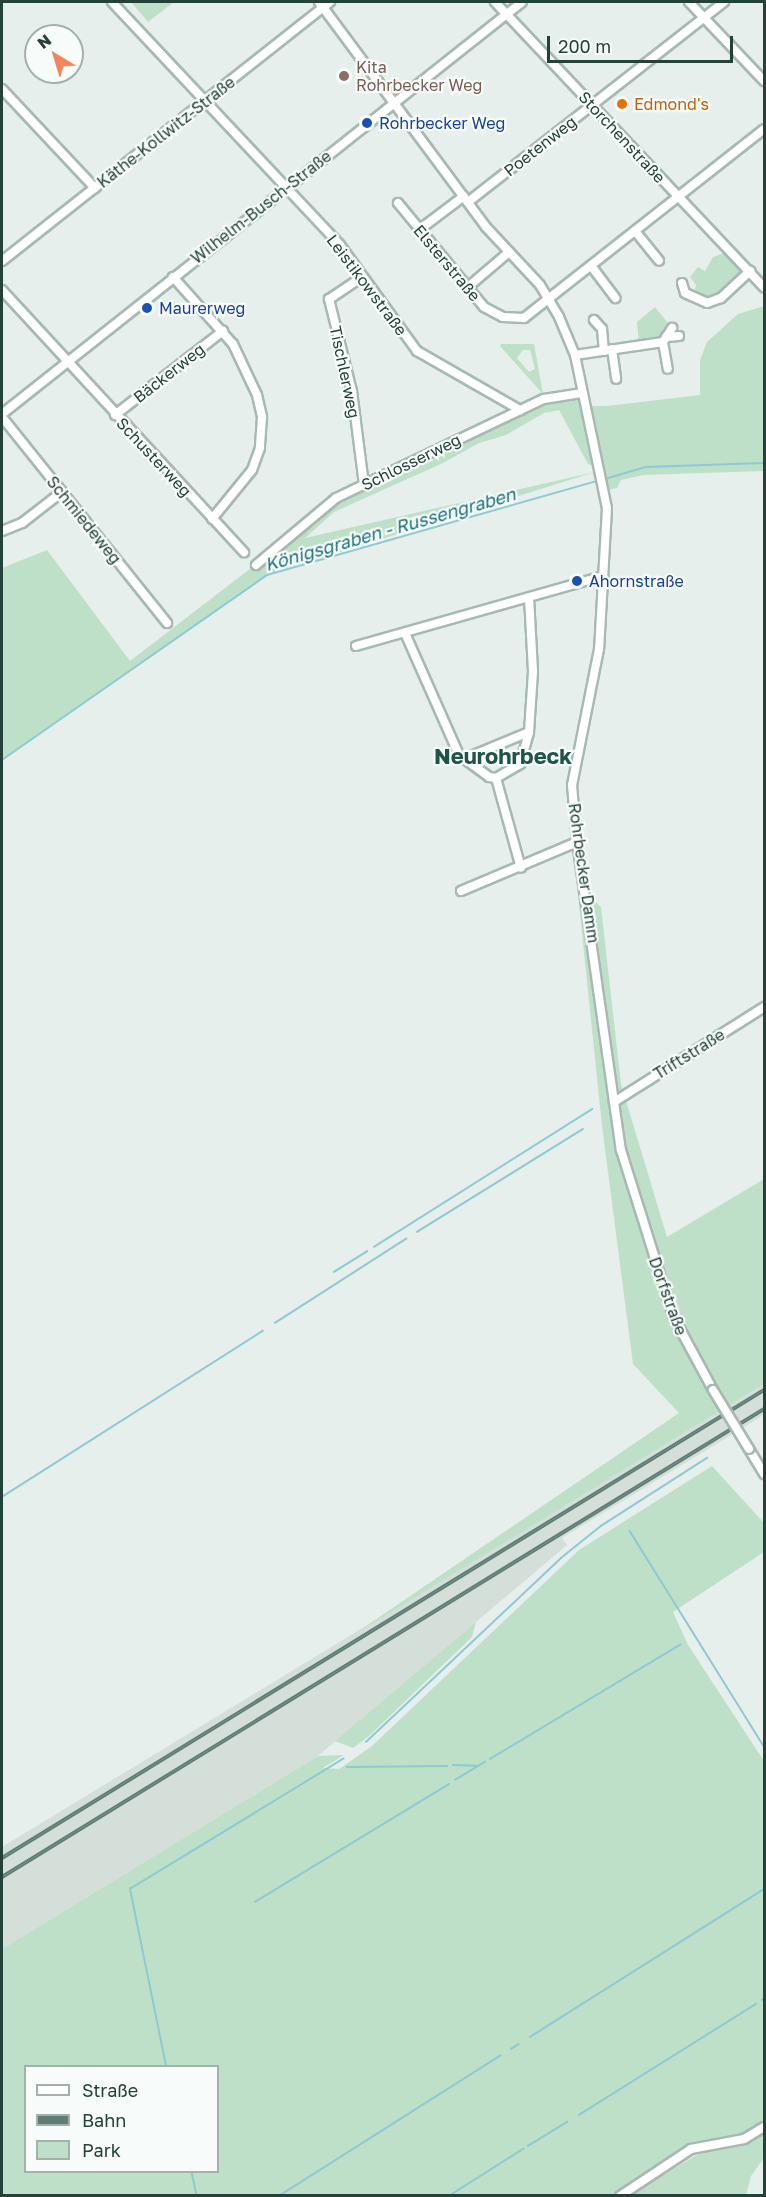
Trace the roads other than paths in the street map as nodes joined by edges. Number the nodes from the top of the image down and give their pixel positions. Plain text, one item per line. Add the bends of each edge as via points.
1 (112, 2) edge
2 (495, 2) edge
3 (522, 2) edge
4 (689, 2) edge
5 (724, 2) edge
6 (324, 3) edge
7 (506, 14) junction
8 (704, 17) junction
9 (765, 81) edge
10 (2, 89) edge
11 (205, 101) junction
12 (393, 102) junction
13 (592, 105) junction
14 (765, 129) edge
15 (287, 187) junction
16 (95, 188) junction
17 (678, 197) junction
18 (466, 199) junction
19 (398, 203) dead end
20 (419, 230) junction
21 (635, 231) junction
22 (508, 252) junction
23 (2, 261) edge
24 (659, 261) dead end
25 (592, 267) junction
26 (750, 271) junction
27 (173, 277) junction
28 (362, 277) junction
29 (682, 283) dead end
30 (468, 287) junction
31 (765, 287) edge
32 (2, 290) edge
33 (615, 298) dead end
34 (550, 300) junction
35 (594, 320) dead end
36 (672, 328) dead end
37 (223, 331) junction
38 (679, 336) dead end
39 (665, 340) junction
40 (608, 350) junction
41 (575, 355) junction
42 (66, 362) junction
43 (668, 369) dead end
44 (616, 379) dead end
45 (583, 395) junction
46 (520, 410) junction
47 (2, 415) edge
48 (115, 415) junction
49 (364, 485) junction
50 (62, 492) junction
51 (212, 519) junction
52 (2, 531) edge
53 (244, 552) dead end
54 (256, 565) dead end
55 (603, 576) junction
56 (529, 598) junction
57 (167, 623) dead end
58 (405, 633) junction
59 (356, 646) dead end
60 (528, 732) junction
61 (464, 759) junction
62 (496, 778) junction
63 (577, 842) junction
64 (522, 868) junction
65 (461, 891) dead end
66 (765, 1007) edge
67 (614, 1102) junction
68 (765, 1474) edge
69 (765, 2127) edge
70 (620, 2196) edge

1 - 11 street, Leistikowstraße
2 - 7 street, Storchenstraße
3 - 7 street, Wilhelm-Busch-Straße
4 - 8 street
5 - 8 street, Poetenweg
6 - 11 street, Käthe-Kollwitz-Straße
6 - 12 street
7 - 12 street, Wilhelm-Busch-Straße
7 - 13 street, Storchenstraße
8 - 9 street
8 - 13 street, Poetenweg
10 - 16 street
11 - 15 street, Leistikowstraße
11 - 16 street, Käthe-Kollwitz-Straße
12 - 15 street, Wilhelm-Busch-Straße
12 - 18 street
13 - 17 street, Storchenstraße
13 - 18 street, Poetenweg
14 - 17 street, Elsterstraße
15 - 27 street, Wilhelm-Busch-Straße
15 - 28 street, Leistikowstraße via 340,245
16 - 23 street, Käthe-Kollwitz-Straße
17 - 21 street, Elsterstraße
17 - 26 street, Storchenstraße
18 - 20 street
18 - 22 street
19 - 20 street, Elsterstraße
20 - 30 street, Elsterstraße
21 - 24 street
21 - 25 street, Elsterstraße
22 - 30 street
22 - 34 street via 529,271
25 - 33 street
25 - 34 street, Elsterstraße
26 - 29 street via 721,298 707,303 699,303 685,293
26 - 31 street, Storchenstraße
27 - 37 street
27 - 42 street, Wilhelm-Busch-Straße
28 - 46 street, Leistikowstraße via 417,351
28 - 49 street, Tischlerweg via 329,299 352,391
30 - 34 street, Elsterstraße via 484,307 503,317 524,318
32 - 42 street, Schusterweg
34 - 41 street
35 - 40 street via 602,329
36 - 39 street
37 - 48 street, Bäckerweg
37 - 51 street via 257,395 262,434 252,470
38 - 39 street
39 - 40 street
39 - 43 street
40 - 41 street
40 - 44 street
41 - 45 street
42 - 47 street, Wilhelm-Busch-Straße
42 - 48 street, Schusterweg
45 - 46 street, Schlosserweg via 544,399
45 - 55 street, Rohrbecker Damm via 607,508
46 - 49 street, Schlosserweg
47 - 50 street, Schmiedeweg
48 - 51 street, Schusterweg
49 - 54 street, Schlosserweg via 336,498
50 - 52 street via 22,523
50 - 57 street, Schmiedeweg
51 - 53 street, Schusterweg
55 - 56 street
55 - 63 street, Rohrbecker Damm via 599,649 572,785
56 - 58 street
56 - 60 street via 533,671
58 - 59 street
58 - 61 street
60 - 61 street
60 - 62 street via 520,764
61 - 62 street
62 - 64 street
63 - 64 street
63 - 67 street, Rohrbecker Damm
64 - 65 street
66 - 67 street, Triftstraße
67 - 68 street, Dorfstraße, bridge via 621,1150 682,1338
69 - 70 street via 740,2140 691,2149

